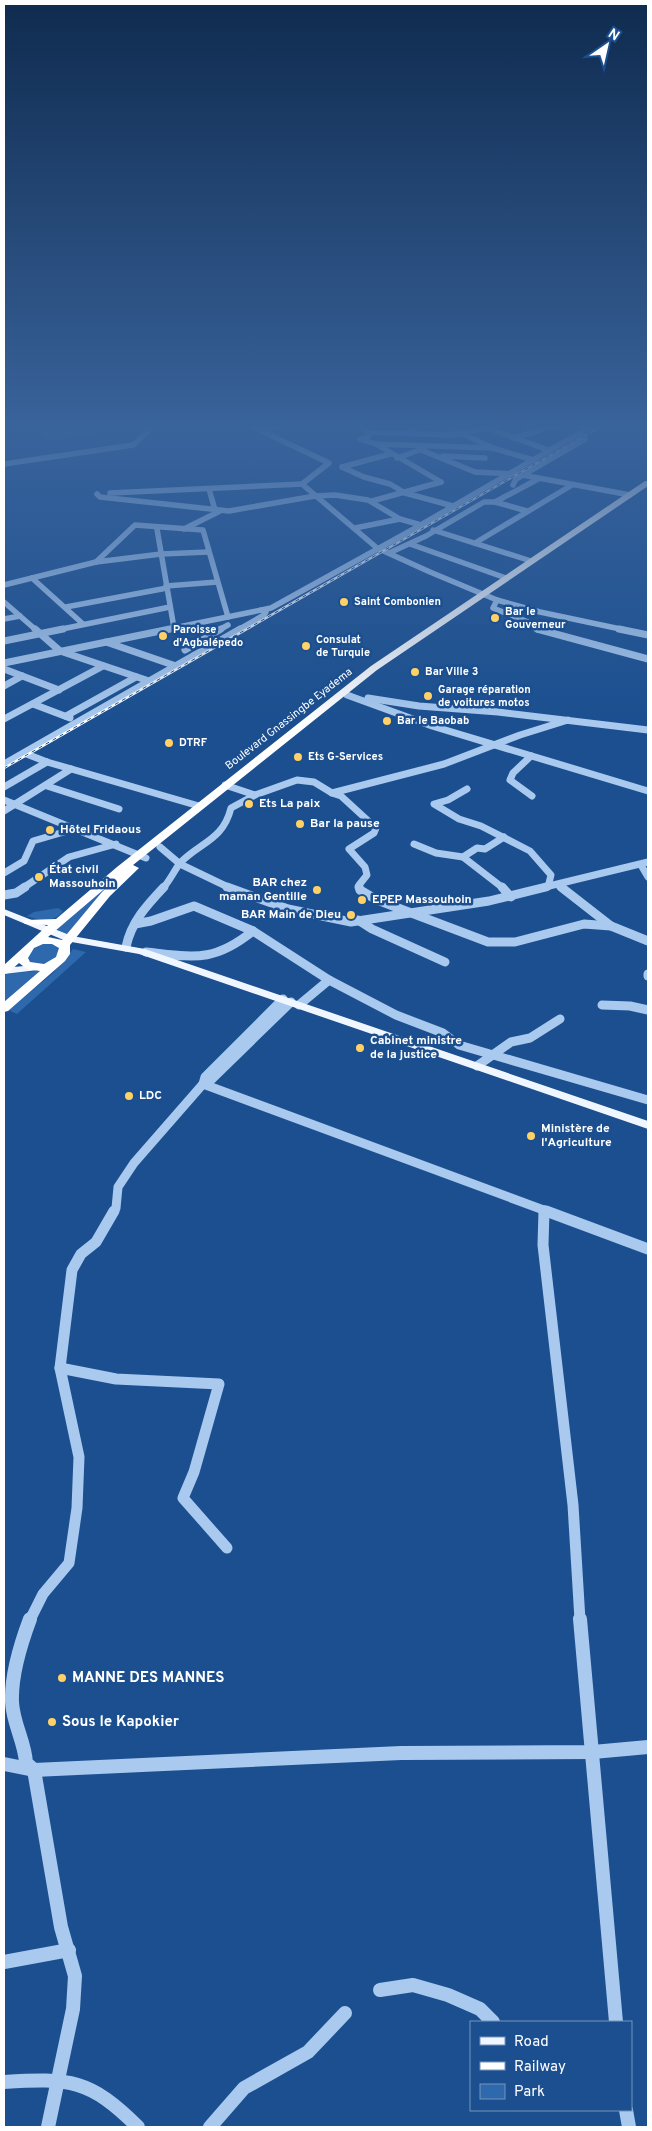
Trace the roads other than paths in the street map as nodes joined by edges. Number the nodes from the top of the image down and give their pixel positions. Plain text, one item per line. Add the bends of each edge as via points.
1 (193, 523) edge
2 (349, 523) edge
3 (378, 523) edge
4 (413, 523) edge
5 (424, 523) edge
6 (447, 523) edge
7 (507, 523) edge
8 (587, 523) edge
9 (593, 523) edge
10 (420, 526) junction
11 (355, 528) junction
12 (157, 529) junction
13 (183, 529) junction
14 (435, 531) junction
15 (410, 544) junction
16 (475, 544) junction
17 (377, 548) junction
18 (208, 552) junction
19 (390, 553) junction
20 (161, 554) junction
21 (530, 561) junction
22 (96, 562) junction
23 (32, 578) junction
24 (506, 578) junction
25 (217, 582) junction
26 (4, 585) edge
27 (166, 587) junction
28 (485, 594) junction
29 (498, 600) junction
30 (4, 602) edge
31 (66, 606) junction
32 (170, 607) junction
33 (261, 610) junction
34 (20, 616) junction
35 (228, 617) junction
36 (4, 619) edge
37 (83, 624) junction
38 (228, 625) dead end
39 (174, 628) junction
40 (38, 634) junction
41 (648, 635) edge
42 (4, 640) edge
43 (200, 641) junction
44 (106, 642) junction
45 (212, 646) junction
46 (185, 650) dead end
47 (60, 651) junction
48 (648, 659) edge
49 (4, 663) edge
50 (103, 666) junction
51 (176, 666) junction
52 (4, 669) edge
53 (22, 676) junction
54 (136, 677) junction
55 (149, 681) junction
56 (4, 686) edge
57 (59, 690) junction
58 (344, 694) junction
59 (33, 704) junction
60 (66, 716) junction
61 (4, 719) edge
62 (568, 720) junction
63 (80, 721) junction
64 (648, 730) edge
65 (494, 745) junction
66 (24, 753) junction
67 (531, 756) junction
68 (47, 762) junction
69 (4, 764) edge
70 (71, 769) junction
71 (47, 786) junction
72 (228, 786) junction
73 (4, 787) edge
74 (467, 789) dead end
75 (648, 792) edge
76 (332, 793) junction
77 (255, 795) junction
78 (532, 796) dead end
79 (4, 800) edge
80 (15, 805) junction
81 (199, 806) junction
82 (119, 809) dead end
83 (4, 811) edge
84 (74, 829) junction
85 (504, 837) junction
86 (116, 844) junction
87 (414, 844) dead end
88 (160, 846) junction
89 (142, 857) junction
90 (463, 857) junction
91 (179, 863) junction
92 (645, 864) edge
93 (4, 873) edge
94 (648, 876) edge
95 (558, 885) junction
96 (548, 887) junction
97 (4, 895) edge
98 (512, 896) junction
99 (4, 912) edge
100 (411, 913) junction
101 (4, 918) edge
102 (358, 920) junction
103 (29, 922) junction
104 (58, 922) junction
105 (135, 924) junction
106 (611, 926) junction
107 (48, 930) junction
108 (253, 931) junction
109 (648, 940) edge
110 (37, 941) junction
111 (64, 943) junction
112 (99, 946) junction
113 (126, 947) junction
114 (141, 951) junction
115 (20, 955) junction
116 (58, 962) junction
117 (445, 962) dead end
118 (4, 965) edge
119 (34, 968) junction
120 (4, 971) edge
121 (329, 980) junction
122 (287, 1004) junction
123 (602, 1005) dead end
124 (4, 1008) edge
125 (646, 1008) edge
126 (560, 1019) dead end
127 (491, 1056) junction
128 (477, 1066) junction
129 (203, 1084) junction
130 (647, 1098) edge
131 (614, 1113) junction
132 (648, 1125) edge
133 (544, 1210) junction
134 (648, 1249) edge
135 (60, 1368) junction
136 (227, 1548) dead end
137 (648, 1747) edge
138 (593, 1752) junction
139 (4, 1764) edge
140 (34, 1770) junction
141 (69, 1950) junction
142 (4, 1962) edge
143 (380, 1990) dead end
144 (346, 2013) dead end
145 (492, 2021) edge
146 (616, 2021) edge
147 (59, 2079) junction
148 (4, 2082) edge
149 (626, 2111) edge
150 (48, 2127) edge
151 (138, 2127) edge
152 (210, 2127) edge
153 (629, 2127) edge

1 - 13 street
2 - 11 street
3 - 11 street
4 - 10 street
5 - 10 street
6 - 14 street
7 - 16 street
8 - 21 highway, Boulevard Gnassingbe Eyadema
9 - 28 highway, Boulevard Gnassingbe Eyadema
10 - 14 street
10 - 17 street
11 - 17 street
12 - 13 street
12 - 20 street
12 - 22 street via 134,525
13 - 18 street via 204,531
14 - 15 street
14 - 16 street
15 - 19 street
15 - 24 street
16 - 21 street
17 - 19 street
17 - 33 street via 271,608
18 - 20 street
18 - 25 street
19 - 28 street
20 - 22 street
20 - 27 street
21 - 24 highway, Boulevard Gnassingbe Eyadema
22 - 23 street
23 - 26 street
23 - 31 street
24 - 28 highway, Boulevard Gnassingbe Eyadema
25 - 27 street
25 - 35 street
27 - 31 street
27 - 32 street
28 - 29 street
28 - 58 highway, Boulevard Gnassingbe Eyadema
29 - 41 street via 552,616
29 - 48 street via 494,608 528,622 538,630
30 - 34 street
31 - 37 street
32 - 37 street
32 - 39 street
33 - 35 street
33 - 45 street via 266,612 264,615
34 - 36 street
34 - 40 street
35 - 39 street
37 - 40 street
38 - 43 street
39 - 44 street
40 - 42 street
40 - 47 street
43 - 45 street
43 - 46 street
44 - 47 street
44 - 51 street
45 - 51 street
47 - 49 street
47 - 50 street
50 - 54 street
50 - 57 street
51 - 55 street
52 - 53 street
53 - 56 street
53 - 57 street
54 - 55 street
54 - 60 street
55 - 63 street
57 - 59 street
58 - 62 street via 405,704
58 - 65 street
58 - 72 highway, Boulevard Gnassingbe Eyadema
59 - 60 street
59 - 61 street
60 - 63 street
62 - 64 street
62 - 65 street
63 - 66 street
65 - 67 street
65 - 76 street via 444,764
66 - 68 street
66 - 69 street
67 - 75 street
67 - 78 street via 510,780
68 - 70 street
68 - 73 street
70 - 71 street
70 - 81 street
71 - 80 street
71 - 82 street
72 - 77 street
72 - 81 highway, Boulevard Gnassingbe Eyadema
72 - 88 highway, Boulevard Gnassingbe Eyadema
74 - 85 street via 434,804 459,819
76 - 77 street via 314,782 297,780
76 - 100 street via 341,796 376,828 374,833 349,849 367,870 359,885 360,890
77 - 91 street via 231,808 224,828 215,838
79 - 80 street
80 - 83 street
80 - 84 street
81 - 89 highway, Boulevard Gnassingbe Eyadema
84 - 86 street
84 - 93 street via 33,841 24,861
85 - 90 street
85 - 96 street via 530,851 551,875
86 - 89 street
86 - 97 street via 69,857 16,893
87 - 90 street via 436,854
88 - 89 highway, Boulevard Gnassingbe Eyadema
88 - 91 street
89 - 104 highway, Boulevard Gnassingbe Eyadema
89 - 111 highway, Boulevard Gnassingbe Eyadema
90 - 98 street
91 - 102 street via 246,894 329,920
91 - 105 street via 176,873
92 - 94 street via 644,873
92 - 95 street
95 - 96 street
95 - 106 street
96 - 98 street
98 - 100 street
99 - 103 main road
100 - 102 street
100 - 106 street via 498,943 515,942 570,926
101 - 110 main road via 29,930
102 - 117 street via 362,926 394,937
103 - 104 highway
103 - 107 main road
104 - 107 highway, Boulevard Gnassingbe Eyadema
105 - 108 street via 194,906
105 - 113 street via 127,936
106 - 109 street
107 - 110 highway, Boulevard Gnassingbe Eyadema
107 - 111 main road
108 - 114 street via 232,948 212,957
108 - 121 street
110 - 111 highway
110 - 115 highway, Boulevard Gnassingbe Eyadema
111 - 112 main road
111 - 116 highway, Boulevard Gnassingbe Eyadema via 64,955
112 - 113 main road
112 - 122 main road
113 - 114 main road
114 - 122 main road
115 - 118 main road
115 - 119 highway
115 - 120 highway, Boulevard Gnassingbe Eyadema
116 - 119 highway
116 - 124 highway
119 - 120 main road
121 - 122 street
121 - 127 street via 396,1015 443,1033 459,1045
122 - 128 main road
122 - 129 street via 210,1081
122 - 131 main road via 574,1107 595,1113
123 - 125 street
126 - 127 street via 530,1038 511,1042
127 - 128 street
127 - 130 street
128 - 131 main road
129 - 133 street
129 - 135 street via 134,1163 118,1187 116,1208 96,1242 81,1254 72,1270
131 - 132 main road
133 - 134 street
133 - 138 street via 543,1245 571,1488
135 - 136 street via 116,1379 219,1384 194,1472 183,1498
135 - 140 street via 79,1457 77,1508 69,1563 43,1594 19,1648 12,1702 26,1763
137 - 138 street
138 - 140 street via 401,1753
138 - 146 street
139 - 140 street
140 - 141 street via 61,1927
141 - 142 street
141 - 147 street via 75,1976 73,2008 59,2066
143 - 145 street via 412,1985 448,1995 480,2009
144 - 152 street via 308,2052 244,2088
147 - 148 street
147 - 150 street
147 - 151 street via 84,2084 104,2095
149 - 153 street

